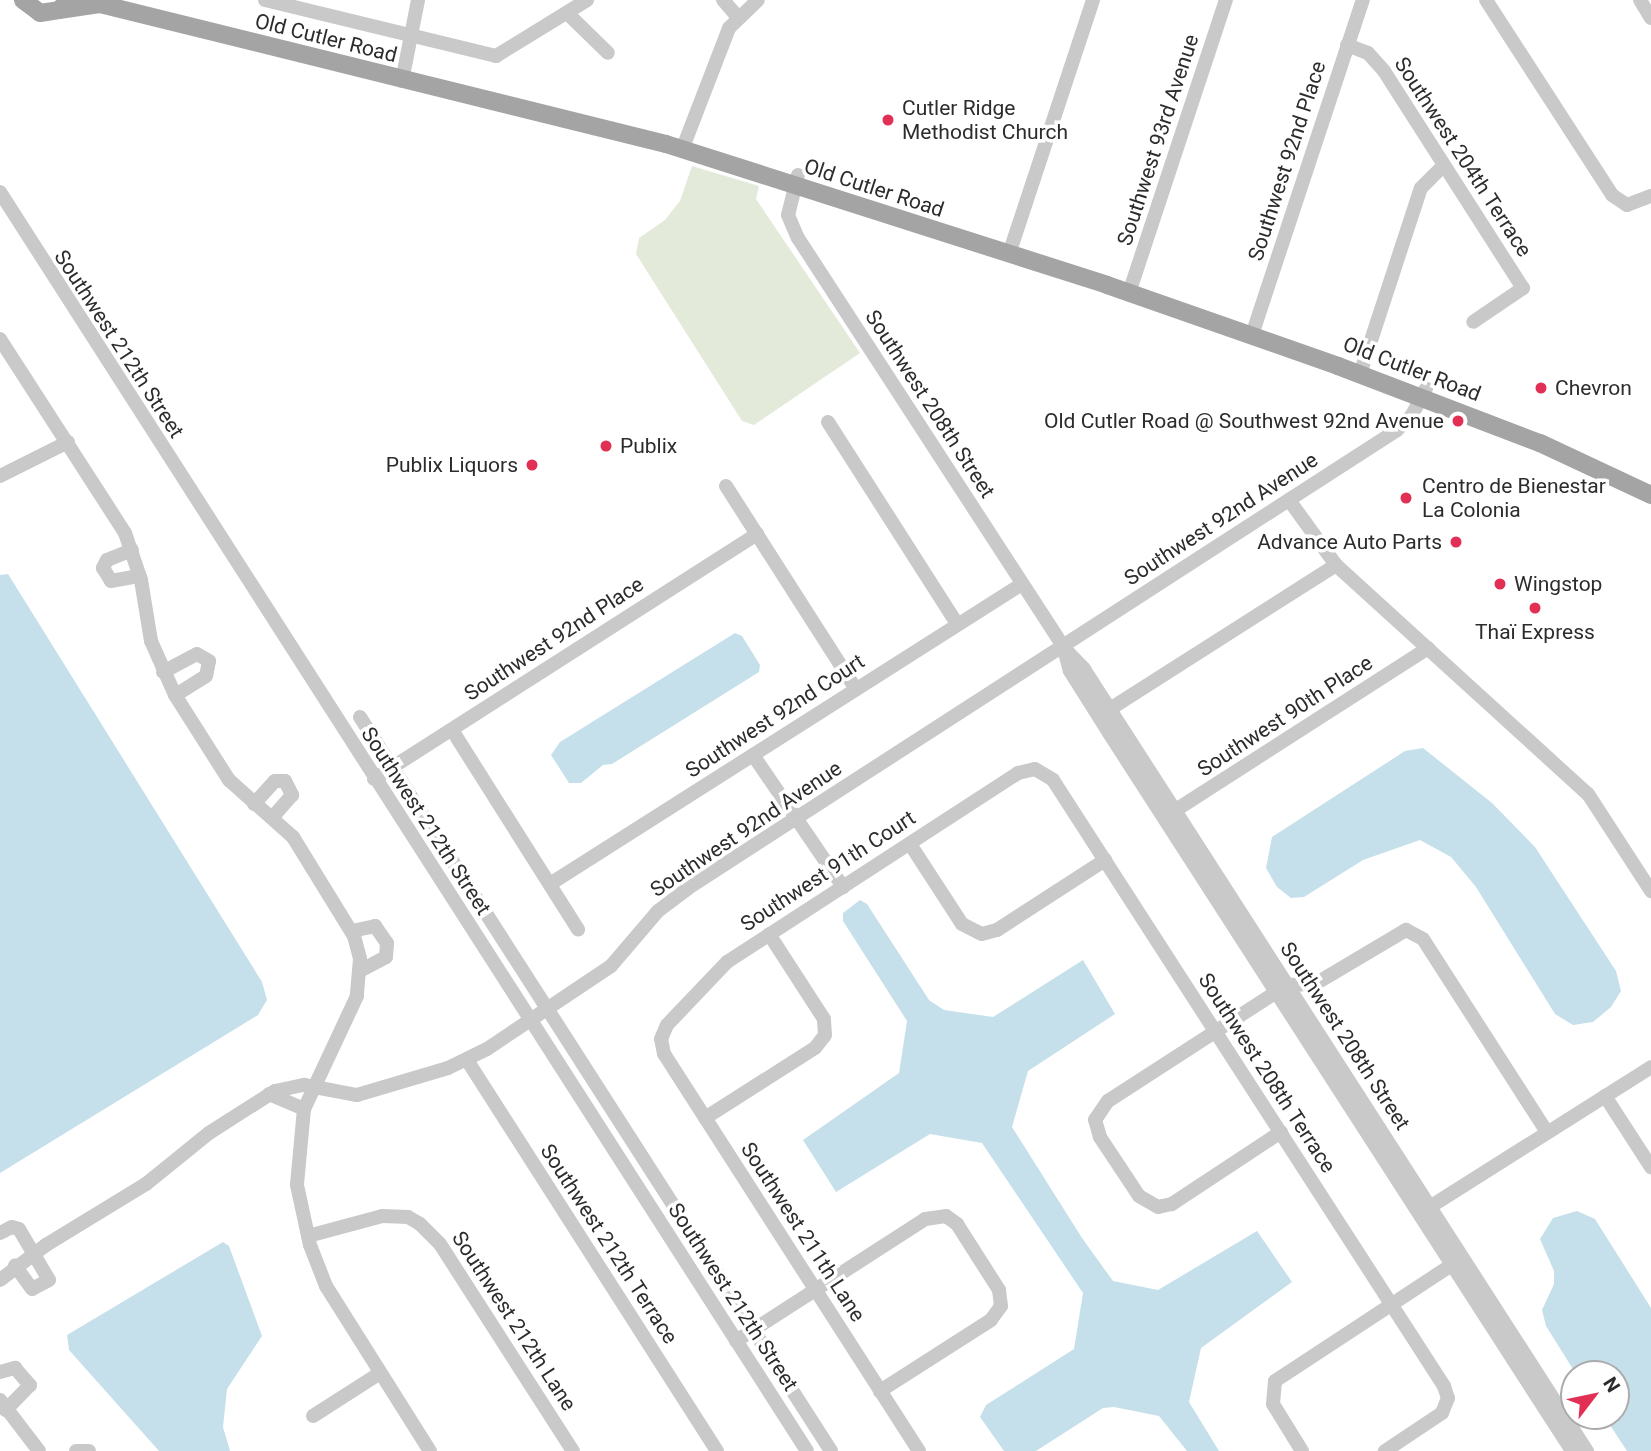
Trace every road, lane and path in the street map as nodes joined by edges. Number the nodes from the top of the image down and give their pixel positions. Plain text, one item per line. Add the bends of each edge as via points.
1 (24, 0) edge
2 (130, 0) edge
3 (265, 0) edge
4 (418, 0) edge
5 (587, 0) edge
6 (723, 0) edge
7 (758, 0) edge
8 (1093, 0) edge
9 (1226, 0) edge
10 (1363, 0) edge
11 (1486, 0) edge
12 (1640, 0) edge
13 (63, 5) edge
14 (567, 13) junction
15 (737, 16) junction
16 (1651, 18) edge
17 (412, 39) junction
18 (1348, 45) junction
19 (608, 53) dead end
20 (403, 77) junction
21 (684, 145) junction
22 (1443, 166) junction
23 (797, 181) junction
24 (0, 192) edge
25 (1651, 196) edge
26 (5, 212) edge
27 (1010, 251) junction
28 (1130, 289) junction
29 (1473, 322) dead end
30 (1254, 331) junction
31 (0, 339) edge
32 (1363, 365) junction
33 (1424, 393) junction
34 (828, 422) dead end
35 (68, 442) junction
36 (0, 476) edge
37 (1623, 476) junction
38 (1651, 484) edge
39 (726, 486) dead end
40 (1651, 495) edge
41 (1289, 500) junction
42 (757, 534) junction
43 (132, 550) junction
44 (1336, 565) junction
45 (140, 576) junction
46 (1022, 584) junction
47 (957, 625) junction
48 (1064, 648) junction
49 (1428, 648) junction
50 (163, 672) junction
51 (856, 689) junction
52 (175, 695) junction
53 (1110, 709) junction
54 (360, 717) dead end
55 (452, 730) junction
56 (753, 755) junction
57 (392, 768) junction
58 (1035, 769) joint
59 (374, 779) junction
60 (254, 804) junction
61 (1169, 814) junction
62 (272, 818) junction
63 (797, 818) junction
64 (910, 844) junction
65 (1105, 860) junction
66 (550, 884) junction
67 (843, 887) junction
68 (1651, 891) edge
69 (578, 929) dead end
70 (352, 931) junction
71 (769, 934) junction
72 (360, 971) junction
73 (1315, 984) junction
74 (1282, 989) junction
75 (1302, 1008) junction
76 (548, 1009) junction
77 (530, 1021) junction
78 (1215, 1032) junction
79 (662, 1033) joint
80 (467, 1060) junction
81 (1651, 1067) edge
82 (313, 1087) junction
83 (269, 1094) junction
84 (1605, 1096) junction
85 (304, 1109) junction
86 (705, 1118) junction
87 (1281, 1132) junction
88 (1547, 1132) junction
89 (1651, 1167) edge
90 (1424, 1210) junction
91 (0, 1233) edge
92 (307, 1236) junction
93 (34, 1252) junction
94 (1457, 1261) junction
95 (15, 1266) junction
96 (0, 1279) edge
97 (815, 1290) junction
98 (1391, 1305) junction
99 (753, 1330) junction
100 (736, 1341) junction
101 (0, 1372) edge
102 (380, 1373) junction
103 (880, 1391) junction
104 (3, 1406) edge
105 (313, 1416) dead end
106 (39, 1451) edge
107 (76, 1451) edge
108 (89, 1451) edge
109 (430, 1451) edge
110 (573, 1451) edge
111 (717, 1451) edge
112 (807, 1451) edge
113 (831, 1451) edge
114 (919, 1451) edge
115 (1302, 1451) edge
116 (1385, 1451) edge
117 (1572, 1451) edge
118 (1587, 1451) edge

1 - 13 main road, Old Cutler Road via 40,13
2 - 20 main road, Old Cutler Road
3 - 17 street
4 - 17 street
5 - 14 street
6 - 15 street
7 - 15 street
8 - 27 street
9 - 28 street, Southwest 93rd Avenue
10 - 18 street, Southwest 92nd Place
11 - 25 street via 1608,190 1628,205
12 - 16 street
13 - 20 main road, Old Cutler Road via 100,5
14 - 17 street via 501,55
14 - 19 street
15 - 21 street
17 - 20 street
18 - 22 street, Southwest 204th Terrace via 1368,53 1380,65
18 - 30 street, Southwest 92nd Place
20 - 21 main road, Old Cutler Road
21 - 23 main road, Old Cutler Road
22 - 29 street, Southwest 204th Terrace via 1523,288
22 - 32 street via 1421,188
23 - 27 main road, Old Cutler Road
23 - 46 street, Southwest 208th Street via 790,225
24 - 26 street, Southwest 212th Street
26 - 59 street, Southwest 212th Street
27 - 28 main road, Old Cutler Road
28 - 30 main road, Old Cutler Road
30 - 32 main road, Old Cutler Road
30 - 33 main road, Old Cutler Road
31 - 35 street
32 - 33 main road, Old Cutler Road
33 - 37 main road, Old Cutler Road via 1533,428
33 - 41 street, Southwest 92nd Avenue via 1397,430
34 - 47 street
35 - 36 street
35 - 43 street
37 - 38 main road, Old Cutler Road
37 - 40 main road, Old Cutler Road
39 - 42 street
41 - 44 street
41 - 48 street, Southwest 92nd Avenue
42 - 51 street
42 - 55 street, Southwest 92nd Place
43 - 45 street
43 - 45 street via 107,560 103,568 111,581
44 - 49 street
44 - 53 street
45 - 50 street via 147,628
46 - 47 street, Southwest 92nd Court
46 - 48 street, Southwest 208th Street
47 - 51 street, Southwest 92nd Court
48 - 53 street, Southwest 208th Street
48 - 61 street, Southwest 208th Street via 1070,671
48 - 63 street, Southwest 92nd Avenue
49 - 61 street, Southwest 90th Place
49 - 68 street via 1584,790
50 - 52 street
50 - 52 street via 197,654 209,662 206,676
51 - 56 street, Southwest 92nd Court
52 - 60 street via 225,774
53 - 61 street, Southwest 208th Street
54 - 57 street, Southwest 212th Street
55 - 57 street, Southwest 92nd Place
55 - 66 street
56 - 63 street
56 - 66 street, Southwest 92nd Court
57 - 59 street, Southwest 92nd Place
57 - 76 street, Southwest 212th Street
58 - 64 street, Southwest 91th Court via 1018,773
58 - 65 street, Southwest 208th Terrace via 1053,780
59 - 77 street, Southwest 212th Street
60 - 62 street
60 - 62 street via 275,781 285,781 292,795
61 - 74 street, Southwest 208th Street
62 - 70 street via 300,847
63 - 67 street
63 - 76 street, Southwest 92nd Avenue via 669,901 617,961
64 - 65 street via 959,920 972,932 997,930
64 - 67 street, Southwest 91th Court
65 - 78 street, Southwest 208th Terrace
66 - 69 street
67 - 71 street, Southwest 91th Court
70 - 72 street
70 - 72 street via 375,926 389,949 381,961
71 - 79 street, Southwest 91th Court via 713,974
71 - 86 street via 822,1015 825,1035 815,1048
72 - 82 street via 353,1007
73 - 74 street
73 - 75 street
73 - 88 street via 1406,930 1422,937
74 - 75 street, Southwest 208th Street
74 - 78 street
74 - 90 street, Southwest 208th Street
75 - 90 street, Southwest 208th Street
76 - 77 street, Southwest 92nd Avenue
76 - 99 street, Southwest 212th Street
77 - 80 street, Southwest 92nd Avenue
77 - 100 street, Southwest 212th Street
78 - 87 street, Southwest 208th Terrace
78 - 87 street via 1105,1103 1095,1120 1100,1137 1135,1191 1154,1206 1175,1202
79 - 86 street, Southwest 211th Lane via 664,1054
80 - 82 street, Southwest 92nd Avenue via 357,1095
80 - 111 street, Southwest 212th Terrace
81 - 84 street
82 - 83 street, Southwest 92nd Avenue via 291,1086
82 - 85 street
83 - 85 street
83 - 93 street, Southwest 92nd Avenue via 209,1133 146,1184
84 - 88 street
84 - 89 street
85 - 92 street via 295,1168
86 - 97 street, Southwest 211th Lane
87 - 98 street, Southwest 208th Terrace
88 - 90 street
90 - 94 street, Southwest 208th Street
91 - 93 street via 15,1227
92 - 102 street via 326,1286
92 - 110 street, Southwest 212th Lane via 382,1216 414,1219 440,1244
93 - 95 street, Southwest 92nd Avenue
93 - 95 street via 48,1274 46,1284 32,1289
94 - 98 street
94 - 117 street, Southwest 208th Street
94 - 118 street, Southwest 208th Street
95 - 96 street, Southwest 92nd Avenue
97 - 99 street
97 - 103 street, Southwest 211th Lane
97 - 103 street via 925,1219 946,1216 965,1237 1002,1302 991,1320
98 - 115 street via 1282,1374 1271,1395
98 - 116 street, Southwest 208th Terrace via 1448,1398 1444,1409
99 - 100 street
99 - 113 street, Southwest 212th Street
100 - 112 street, Southwest 212th Street
101 - 104 street via 15,1368 30,1385
102 - 105 street
102 - 109 street
103 - 114 street, Southwest 211th Lane
104 - 106 street
107 - 108 street

